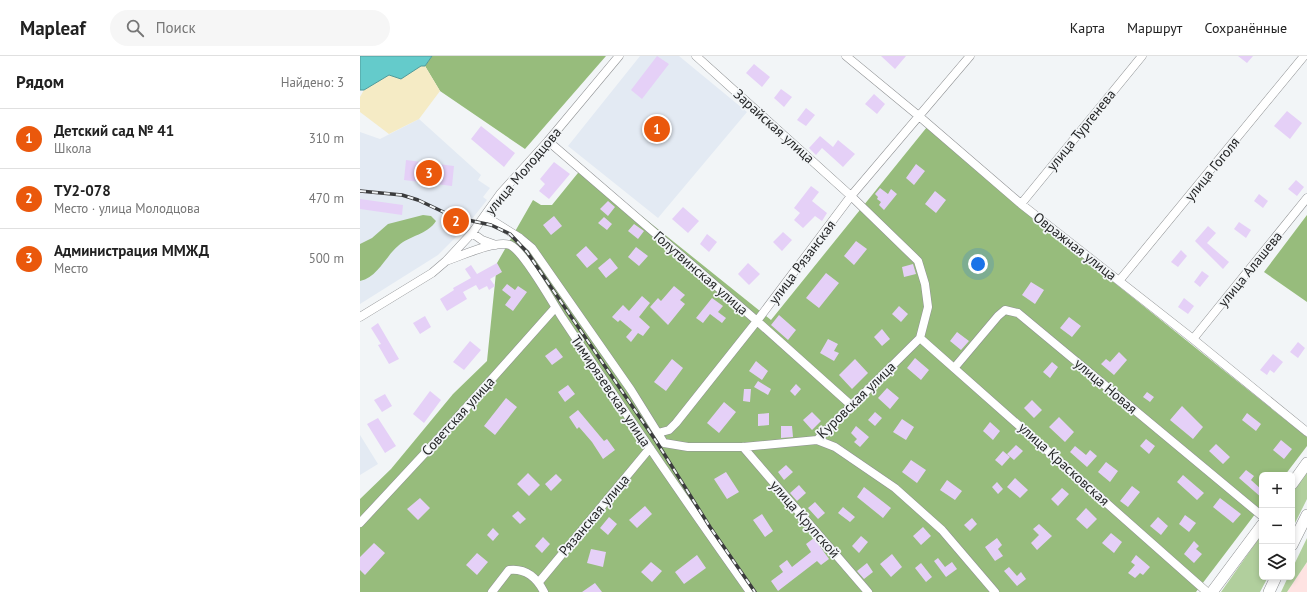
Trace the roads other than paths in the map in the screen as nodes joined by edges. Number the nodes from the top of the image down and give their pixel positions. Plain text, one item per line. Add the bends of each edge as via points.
1 (619, 56) edge
2 (696, 56) edge
3 (846, 56) edge
4 (970, 56) edge
5 (1142, 56) edge
6 (1304, 56) edge
7 (920, 116) junction
8 (548, 141) junction
9 (852, 196) junction
10 (1307, 198) edge
11 (1021, 204) junction
12 (485, 216) junction
13 (472, 233) junction
14 (496, 245) junction
15 (446, 261) junction
16 (1119, 281) junction
17 (555, 308) junction
18 (360, 317) edge
19 (757, 321) junction
20 (920, 338) junction
21 (1193, 339) junction
22 (955, 368) junction
23 (852, 406) junction
24 (1307, 432) edge
25 (658, 433) junction
26 (817, 440) junction
27 (743, 446) junction
28 (650, 448) junction
29 (1307, 463) edge
30 (1295, 480) edge
31 (1259, 514) edge
32 (1307, 515) edge
33 (360, 522) edge
34 (1259, 529) edge
35 (1292, 544) edge
36 (1275, 580) edge
37 (538, 582) junction
38 (492, 592) edge
39 (544, 592) edge
40 (750, 592) edge
41 (868, 592) edge
42 (995, 592) edge
43 (1207, 592) edge
44 (1212, 592) edge
45 (1269, 592) edge

1 - 8 street, улица Молодцова
2 - 9 street, Зарайская улица
3 - 7 street, Овражная улица
4 - 7 street
5 - 11 street, улица Тургенева
6 - 16 street, улица Гоголя
7 - 9 street
7 - 11 street, Овражная улица
8 - 12 street, улица Молодцова via 500,194
8 - 19 street, Голутвинская улица
9 - 19 street, улица Рязанская
9 - 20 street, Зарайская улица via 918,261 928,307
10 - 21 street, улица Алашева
11 - 16 street, Овражная улица
12 - 13 street, улица Молодцова
12 - 25 street via 532,248
13 - 14 street
13 - 15 street, улица Молодцова
14 - 15 street, Тимирязевская улица
14 - 17 street, Тимирязевская улица via 510,245 521,254
15 - 18 street, улица Молодцова via 432,273
16 - 21 street, Овражная улица
17 - 28 street, Тимирязевская улица
17 - 33 street, Советская улица
19 - 23 street, Голутвинская улица
19 - 25 street, улица Рязанская via 669,430
20 - 22 street, улица Красковская
20 - 23 street, Куровская улица
21 - 24 street, Овражная улица
22 - 31 street, улица Новая via 998,316 1005,310 1018,313
22 - 43 street, улица Красковская
23 - 26 street, Куровская улица
25 - 27 street, Куровская улица via 664,443 688,447
26 - 27 street, Куровская улица
26 - 42 street via 835,447 895,488 942,530
27 - 41 street, улица Крупской
28 - 37 street, Рязанская улица
28 - 40 street, Тимирязевская улица
29 - 30 main road
32 - 35 main road
34 - 44 main road
36 - 45 main road
37 - 38 street via 525,571 509,570
37 - 39 street

